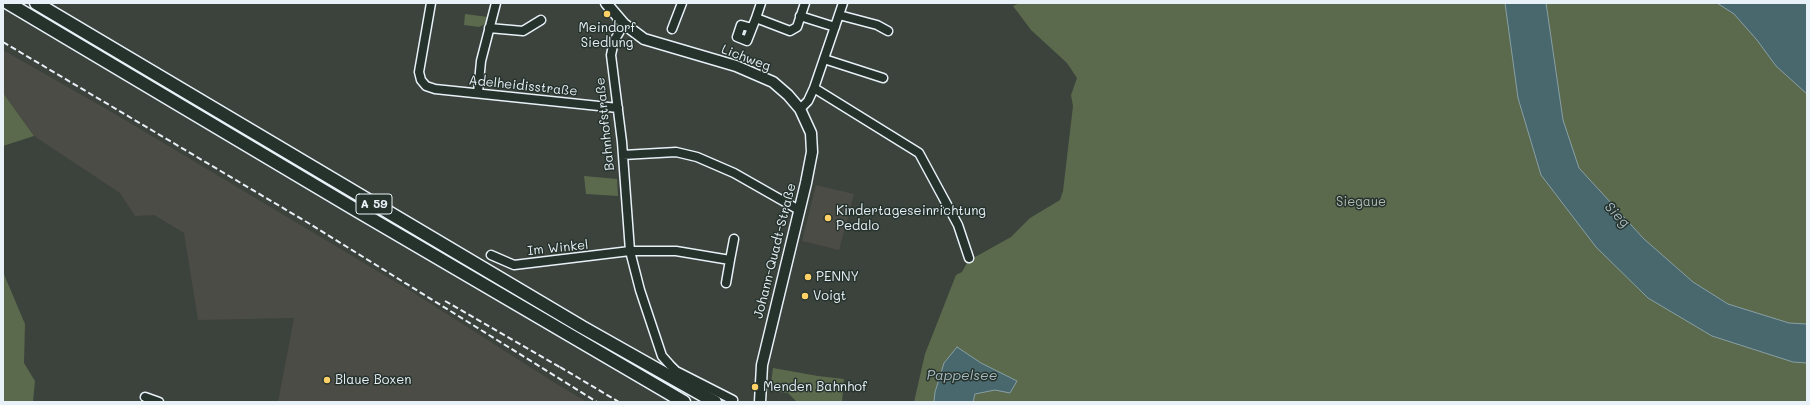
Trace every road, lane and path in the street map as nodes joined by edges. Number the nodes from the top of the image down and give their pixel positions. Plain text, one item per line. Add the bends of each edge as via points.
1 (8, 3) edge
2 (36, 3) edge
3 (431, 3) edge
4 (496, 3) edge
5 (606, 3) edge
6 (682, 3) edge
7 (762, 3) edge
8 (804, 3) edge
9 (843, 3) edge
10 (839, 15) junction
11 (800, 16) junction
12 (756, 18) junction
13 (542, 20) dead end
14 (624, 24) junction
15 (835, 27) junction
16 (489, 28) junction
17 (752, 28) dead end
18 (672, 29) dead end
19 (888, 31) dead end
20 (824, 59) junction
21 (884, 78) dead end
22 (814, 88) junction
23 (478, 93) junction
24 (618, 108) junction
25 (800, 109) junction
26 (622, 155) junction
27 (799, 210) junction
28 (734, 239) dead end
29 (630, 251) junction
30 (492, 255) dead end
31 (969, 258) dead end
32 (730, 260) junction
33 (726, 283) dead end
34 (145, 397) dead end
35 (733, 400) dead end
36 (159, 402) edge
37 (684, 402) edge
38 (715, 402) edge
39 (760, 402) edge

1 - 37 highway, A 59
2 - 38 highway, A 59 via 575,323
3 - 23 street, Adelheidisstraße via 419,72 421,80 426,86 435,89
4 - 16 street
5 - 14 main road
6 - 18 street
7 - 12 street
8 - 11 street
9 - 10 street
10 - 15 street
10 - 19 street via 878,25
11 - 12 street via 797,27 790,31
11 - 15 street
12 - 17 street
13 - 16 street via 523,31
14 - 24 street, Bahnhofstraße via 614,41 611,54
14 - 25 main road, Lichweg via 644,39 659,45 729,64 761,76 782,89
15 - 20 street
16 - 23 street via 481,61
20 - 21 street
20 - 22 street
22 - 25 street
22 - 31 street via 919,153 958,225
23 - 24 street, Adelheidisstraße
24 - 26 street, Bahnhofstraße
25 - 27 main road, Johann-Quadt-Straße via 811,133 812,152
26 - 27 street via 676,152 692,155 734,172
26 - 29 street, Bahnhofstraße
27 - 39 main road, Johann-Quadt-Straße via 765,349
28 - 32 street
29 - 30 street, Im Winkel via 514,265
29 - 32 street via 676,251
29 - 35 street, Bahnhofstraße via 662,356 676,371
32 - 33 street
34 - 36 street

